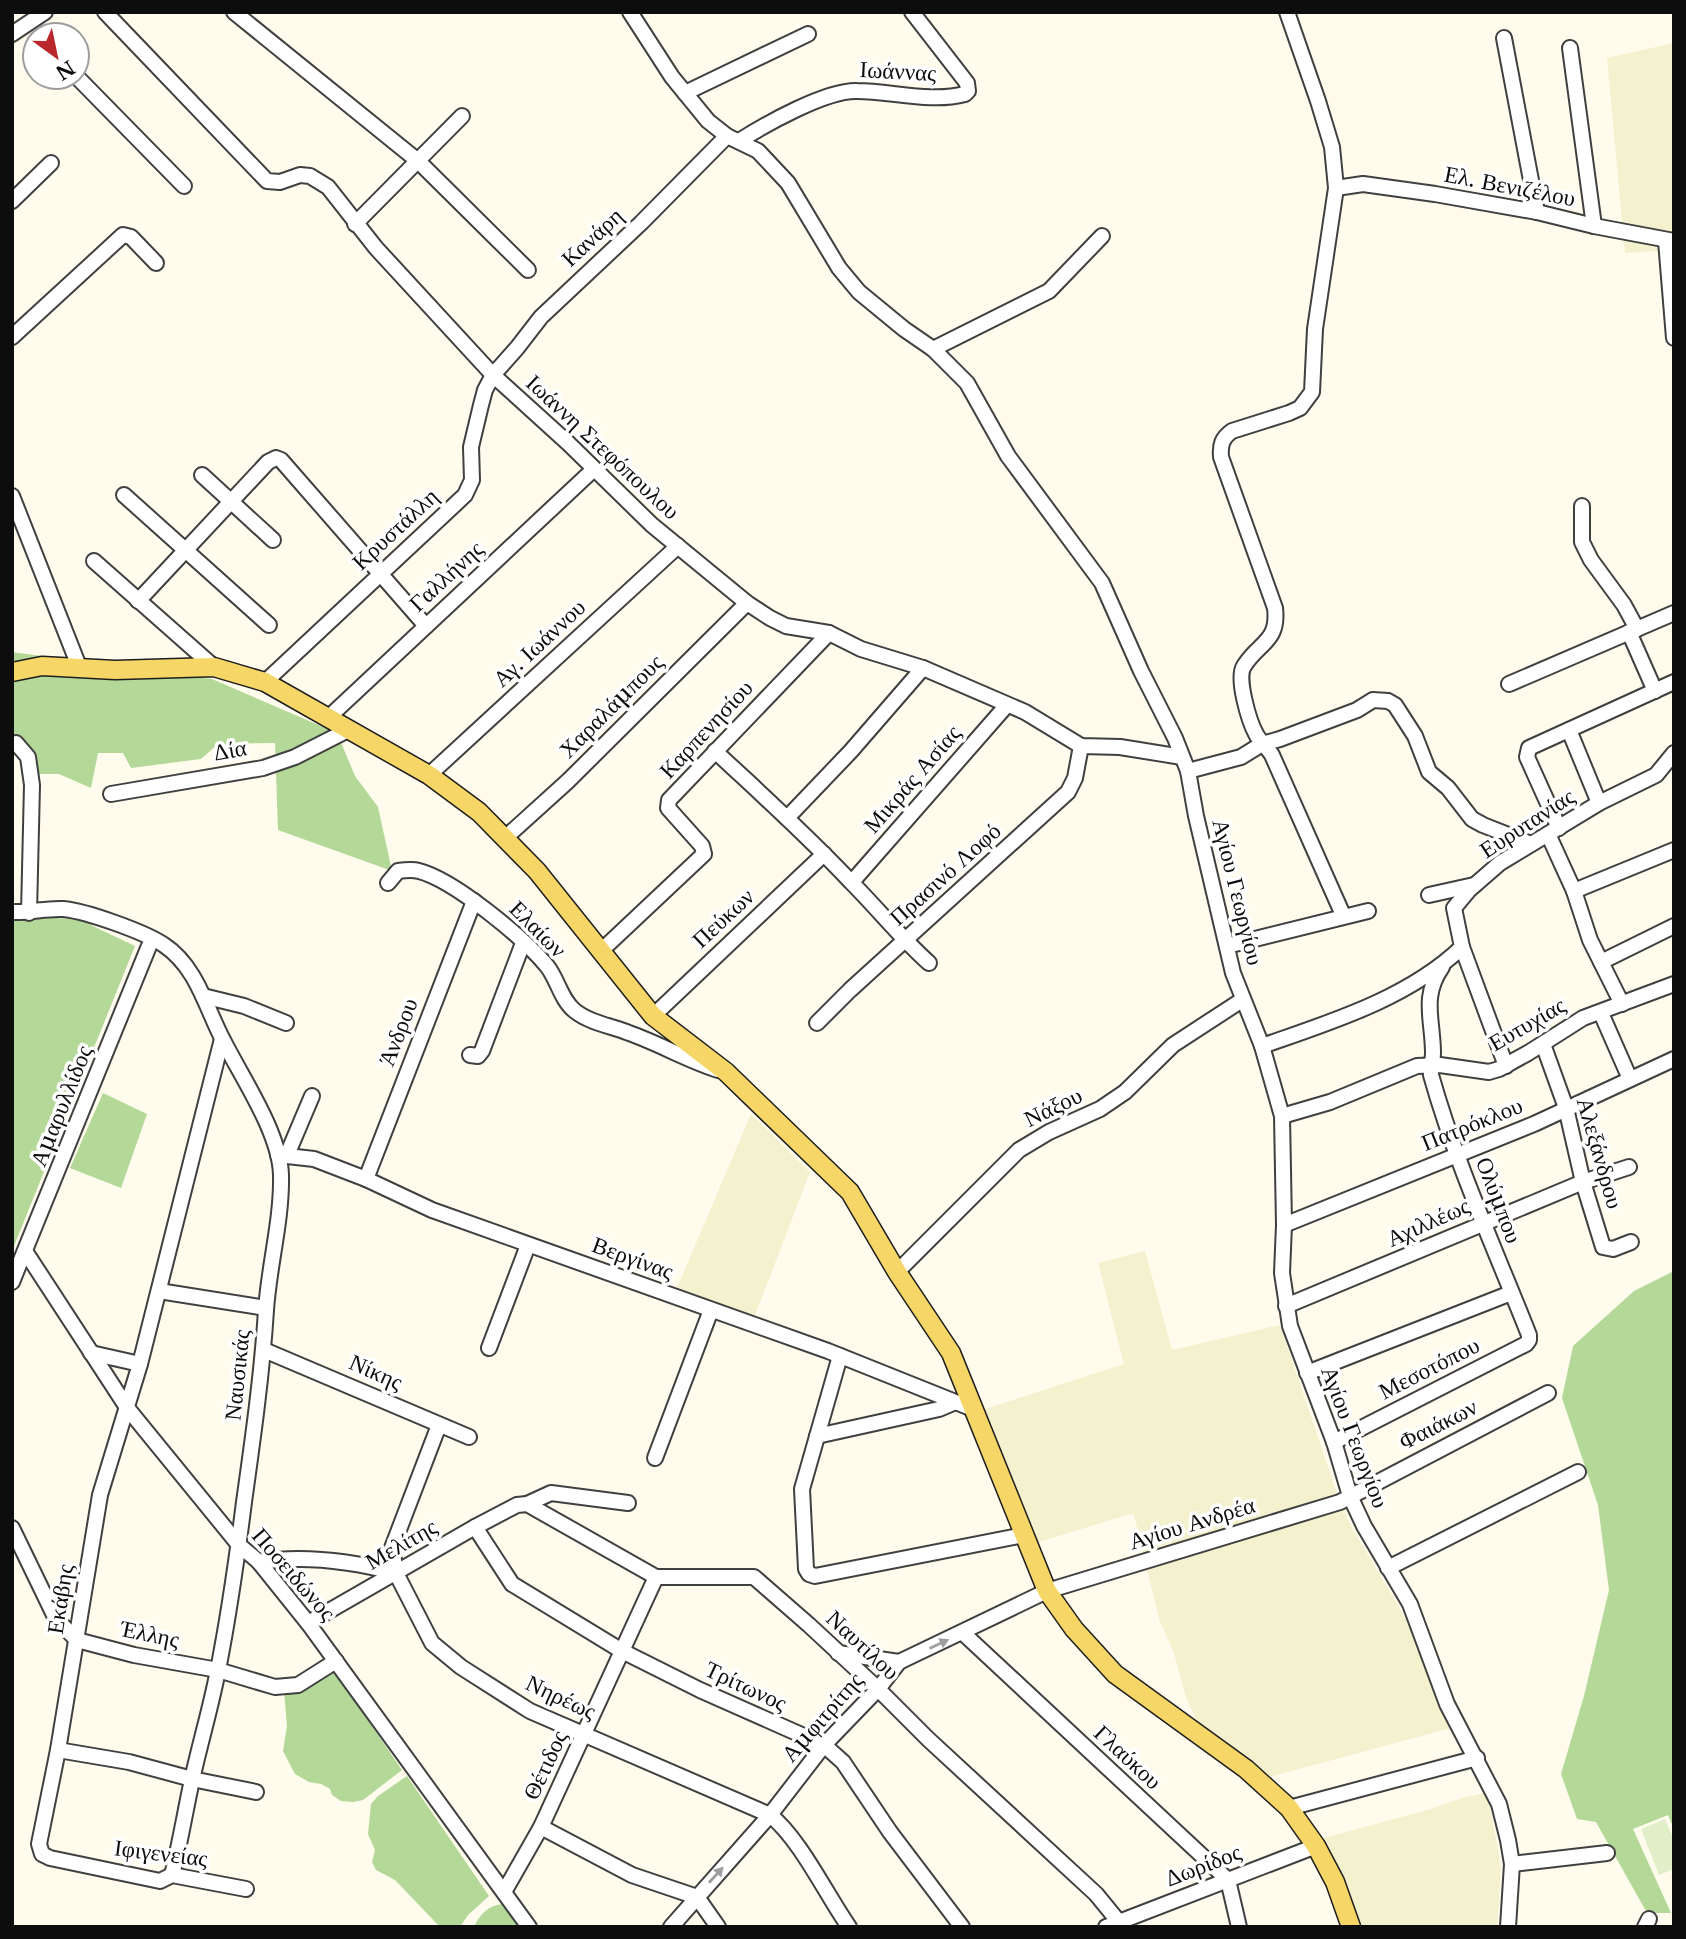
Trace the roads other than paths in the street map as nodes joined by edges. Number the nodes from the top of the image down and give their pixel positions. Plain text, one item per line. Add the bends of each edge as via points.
1 (105, 12) edge
2 (234, 12) edge
3 (630, 12) edge
4 (912, 12) edge
5 (1287, 12) edge
6 (808, 34) dead end
7 (1504, 38) dead end
8 (1570, 48) dead end
9 (91, 91) edge
10 (685, 93) junction
11 (462, 116) dead end
12 (733, 139) junction
13 (418, 161) junction
14 (51, 163) dead end
15 (184, 186) dead end
16 (1336, 188) junction
17 (12, 201) edge
18 (1537, 212) junction
19 (355, 224) junction
20 (1594, 226) junction
21 (1102, 236) dead end
22 (1670, 241) edge
23 (156, 263) dead end
24 (528, 270) dead end
25 (12, 337) edge
26 (1674, 338) edge
27 (933, 349) junction
28 (493, 375) junction
29 (594, 469) junction
30 (202, 475) dead end
31 (124, 495) dead end
32 (12, 496) edge
33 (230, 501) junction
34 (1582, 506) dead end
35 (273, 540) dead end
36 (678, 546) junction
37 (188, 550) junction
38 (94, 561) dead end
39 (379, 574) junction
40 (138, 601) junction
41 (747, 603) junction
42 (1674, 613) edge
43 (269, 625) dead end
44 (426, 626) junction
45 (1633, 631) junction
46 (829, 633) junction
47 (214, 667) junction
48 (80, 668) junction
49 (923, 668) junction
50 (12, 673) edge
51 (265, 682) junction
52 (1674, 682) edge
53 (1508, 684) dead end
54 (1655, 691) junction
55 (1007, 705) junction
56 (329, 717) junction
57 (350, 729) junction
58 (1569, 730) junction
59 (16, 743) dead end
60 (1262, 744) junction
61 (1081, 746) junction
62 (715, 751) junction
63 (1674, 753) edge
64 (1185, 764) junction
65 (429, 775) junction
66 (111, 794) dead end
67 (1599, 803) junction
68 (787, 818) junction
69 (1553, 831) junction
70 (505, 838) junction
71 (1531, 844) junction
72 (1674, 850) edge
73 (824, 854) junction
74 (852, 882) junction
75 (388, 883) dead end
76 (1475, 885) junction
77 (1574, 891) junction
78 (1429, 895) dead end
79 (474, 901) junction
80 (1368, 911) dead end
81 (12, 912) edge
82 (29, 913) junction
83 (1343, 915) junction
84 (1674, 926) edge
85 (128, 929) junction
86 (905, 941) junction
87 (523, 943) junction
88 (149, 946) junction
89 (1227, 946) junction
90 (167, 947) junction
91 (1462, 947) junction
92 (602, 950) junction
93 (1601, 962) junction
94 (929, 964) dead end
95 (1442, 967) junction
96 (1674, 984) edge
97 (204, 996) junction
98 (1242, 1000) junction
99 (1622, 1004) junction
100 (1601, 1013) junction
101 (653, 1016) junction
102 (286, 1023) dead end
103 (817, 1023) dead end
104 (222, 1039) junction
105 (1543, 1044) junction
106 (1262, 1046) junction
107 (470, 1055) dead end
108 (1674, 1059) edge
109 (1430, 1065) junction
110 (1506, 1066) junction
111 (726, 1072) junction
112 (1630, 1079) junction
113 (312, 1096) dead end
114 (1566, 1108) junction
115 (1282, 1116) junction
116 (282, 1155) junction
117 (1458, 1156) junction
118 (1629, 1167) dead end
119 (366, 1179) junction
120 (1583, 1182) junction
121 (1484, 1223) junction
122 (1284, 1225) junction
123 (1631, 1242) dead end
124 (528, 1245) junction
125 (25, 1251) junction
126 (897, 1272) junction
127 (12, 1282) edge
128 (159, 1291) junction
129 (1511, 1293) junction
130 (1286, 1306) junction
131 (266, 1308) junction
132 (711, 1310) junction
133 (1525, 1326) joint
134 (489, 1348) dead end
135 (264, 1350) junction
136 (91, 1353) junction
137 (840, 1356) junction
138 (140, 1364) junction
139 (1307, 1373) junction
140 (1548, 1393) dead end
141 (953, 1403) junction
142 (128, 1409) junction
143 (973, 1409) junction
144 (439, 1425) junction
145 (817, 1436) junction
146 (469, 1437) dead end
147 (1334, 1442) junction
148 (655, 1458) dead end
149 (1578, 1472) dead end
150 (1350, 1496) junction
151 (628, 1503) dead end
152 (522, 1505) junction
153 (475, 1527) junction
154 (12, 1528) edge
155 (1024, 1535) junction
156 (239, 1545) junction
157 (259, 1562) junction
158 (1388, 1568) junction
159 (396, 1573) junction
160 (656, 1577) junction
161 (1047, 1591) junction
162 (308, 1623) junction
163 (963, 1633) junction
164 (77, 1640) junction
165 (622, 1651) junction
166 (837, 1653) junction
167 (336, 1661) junction
168 (899, 1662) junction
169 (218, 1670) junction
170 (878, 1689) junction
171 (585, 1734) junction
172 (824, 1745) junction
173 (58, 1750) junction
174 (1477, 1758) junction
175 (192, 1779) junction
176 (256, 1792) dead end
177 (1289, 1808) junction
178 (770, 1815) junction
179 (541, 1827) junction
180 (39, 1844) joint
181 (1316, 1846) junction
182 (1607, 1853) dead end
183 (1512, 1864) junction
184 (172, 1875) junction
185 (1228, 1880) junction
186 (246, 1889) dead end
187 (504, 1892) junction
188 (697, 1897) junction
189 (1122, 1924) edge
190 (1510, 1926) edge
191 (529, 1927) edge
192 (671, 1927) edge
193 (718, 1927) edge
194 (849, 1927) edge
195 (962, 1927) edge
196 (1106, 1927) edge
197 (1240, 1927) edge
198 (1351, 1927) edge

1 - 19 street, Ιωάννη Στεφόπουλου via 267,181 300,175 319,181
2 - 13 street
3 - 10 street, Αγίου Γεωργίου
4 - 12 street, Ιωάννας via 967,83 965,94 835,93
5 - 16 street via 1332,147
6 - 10 street
7 - 18 street
8 - 20 street
9 - 15 street
10 - 12 street, Αγίου Γεωργίου via 708,121
11 - 13 street
12 - 27 street, Αγίου Γεωργίου via 758,151 788,183 839,268 859,292
12 - 28 street, Κανάρη via 541,317
13 - 19 street
13 - 24 street
14 - 17 street
16 - 18 street, Ελ. Βενιζέλου via 1363,184
16 - 60 street via 1315,329 1312,391 1300,408 1232,431 1220,447 1275,608 1275,629 1243,666 1240,681
18 - 20 street, Ελ. Βενιζέλου
19 - 28 street, Ιωάννη Στεφόπουλου
20 - 22 street, Ελ. Βενιζέλου
21 - 27 street via 1049,291
22 - 26 street
23 - 25 street via 131,237 123,235
27 - 64 street, Αγίου Γεωργίου via 967,383 1008,456 1102,583
28 - 29 street, Ιωάννη Στεφόπουλου
28 - 39 street, Κρυστάλλη via 471,447 472,480 465,495
29 - 36 street, Ιωάννη Στεφόπουλου
29 - 44 street, Γαλλήνης
30 - 33 street
31 - 37 street
32 - 48 street
33 - 35 street
33 - 37 street
33 - 39 street via 268,462 281,460
34 - 45 street via 1582,542 1625,605
36 - 41 street, Ιωάννη Στεφόπουλου
36 - 65 street, Αγ. Ιωάννου
37 - 40 street
37 - 43 street
38 - 40 street
39 - 44 street
39 - 51 street, Κρυστάλλη
40 - 47 street
41 - 46 street, Ιωάννη Στεφόπουλου via 786,626
41 - 70 street, Χαραλάμπους
42 - 45 street
44 - 56 street, Γαλλήνης
45 - 53 street
45 - 54 street
46 - 49 street, Ιωάννη Στεφόπουλου via 861,649
46 - 62 street, Καρπενησίου
47 - 48 main road
47 - 51 main road
48 - 50 main road via 42,666
49 - 55 street, Ιωάννη Στεφόπουλου
49 - 68 street
51 - 56 main road
52 - 54 street
54 - 58 street
55 - 61 street, Ιωάννη Στεφόπουλου
55 - 74 street, Μικράς Ασίας
56 - 57 main road
57 - 65 main road
57 - 66 street, Δία via 264,768
58 - 67 street
58 - 69 street via 1532,747 1527,754
59 - 82 street via 28,757 32,785
60 - 64 street via 1241,757
60 - 71 street via 1346,715 1373,700 1388,701 1415,736 1429,772 1472,818
60 - 83 street via 1272,755
61 - 64 street, Ιωάννη Στεφόπουλου via 1120,747
61 - 86 street, Πρασινό Λοφό via 1068,792
62 - 68 street
62 - 92 street, Καρπενησίου via 668,803 669,811 704,848 704,854
63 - 67 street, Ευρυτανίας via 1656,775
64 - 89 street, Αγίου Γεωργίου
65 - 70 main road via 455,792
67 - 69 street, Ευρυτανίας
68 - 73 street
69 - 71 street, Ευρυτανίας
69 - 77 street
70 - 92 main road
71 - 76 street, Ευρυτανίας
72 - 77 street
73 - 74 street
73 - 101 street, Πεύκων
74 - 86 street
75 - 79 street, Ελαίων via 398,871 415,870
76 - 78 street
76 - 91 street, Ευρυτανίας via 1454,908
77 - 93 street
79 - 87 street, Ελαίων
79 - 119 street, Άνδρου
80 - 83 street
81 - 82 street
82 - 85 street via 66,909
83 - 89 street
84 - 93 street
85 - 88 street
85 - 90 street, Ναυσικάς
86 - 94 street
86 - 103 street, Πρασινό Λοφό
87 - 107 street via 482,1051
87 - 111 street, Ελαίων via 546,965 568,1005 580,1015
88 - 90 street
88 - 125 street, Αμαρυλλίδος
89 - 98 street, Αγίου Γεωργίου
90 - 97 street, Ναυσικάς
91 - 95 street
91 - 110 street
92 - 101 main road
93 - 99 street
95 - 106 street via 1320,1026
95 - 109 street, Ολύμπου via 1431,985 1429,1001
96 - 99 street, Ευτυχίας
97 - 102 street
97 - 104 street, Ναυσικάς
98 - 106 street, Αγίου Γεωργίου
98 - 126 street, Νάξου via 1172,1045 1125,1093 1019,1150
99 - 100 street, Ευτυχίας
100 - 105 street, Ευτυχίας via 1574,1022
100 - 112 street
101 - 111 main road
104 - 116 street, Ναυσικάς
104 - 128 street, Εκάβης
105 - 110 street, Ευτυχίας
105 - 114 street, Αλεξάνδρου
106 - 115 street, Αγίου Γεωργίου
108 - 112 street, Πατρόκλου
109 - 110 street, Ευτυχίας via 1489,1072
109 - 115 street, Ευτυχίας
109 - 117 street, Ολύμπου
111 - 126 main road via 850,1192
112 - 114 street, Πατρόκλου
113 - 116 street
114 - 117 street, Πατρόκλου
114 - 120 street, Αλεξάνδρου
115 - 122 street, Αγίου Γεωργίου
116 - 119 street, Βεργίνας via 314,1159
116 - 131 street, Ναυσικάς
117 - 121 street, Ολύμπου
117 - 122 street, Πατρόκλου
118 - 120 street, Αχιλλέως
119 - 124 street, Βεργίνας via 432,1210
120 - 121 street, Αχιλλέως
120 - 123 street, Αλεξάνδρου via 1603,1247 1613,1249
121 - 129 street, Ολύμπου
121 - 130 street, Αχιλλέως
122 - 130 street, Αγίου Γεωργίου
124 - 132 street, Βεργίνας
124 - 134 street
125 - 127 street, Αμαρυλλίδος
125 - 136 street, Ποσειδώνος
126 - 143 main road via 951,1353
128 - 131 street
128 - 138 street, Εκάβης
129 - 133 street, Ολύμπου
129 - 139 street
130 - 139 street, Αγίου Γεωργίου
131 - 135 street, Ναυσικάς
132 - 137 street, Βεργίνας
132 - 148 street
133 - 147 street, Μεσοτόπου via 1530,1338 1526,1344
135 - 144 street, Νίκης
135 - 156 street, Ναυσικάς
136 - 138 street
136 - 142 street, Ποσειδώνος
137 - 141 street, Βεργίνας
137 - 145 street
138 - 142 street, Εκάβης
139 - 147 street, Αγίου Γεωργίου
140 - 150 street, Φαιάκων
141 - 143 street, Βεργίνας
141 - 145 street
142 - 156 street, Ποσειδώνος
142 - 164 street, Εκάβης via 100,1495
143 - 155 main road
144 - 146 street, Νίκης
144 - 159 street, Νηρέως via 392,1546
145 - 155 street via 802,1489 806,1569 811,1576
147 - 150 street, Αγίου Γεωργίου
149 - 158 street
150 - 158 street, Αγίου Γεωργίου
150 - 161 street, Αγίου Ανδρέα
151 - 152 street, Μελίτης via 551,1493
152 - 153 street, Μελίτης
152 - 160 street, Ναυτίλου
153 - 159 street, Μελίτης
153 - 165 street, Τρίτωνος via 511,1583
154 - 164 street via 56,1619
155 - 161 main road
156 - 157 street, Ποσειδώνος
156 - 169 street, Ναυσικάς
157 - 159 street via 309,1558
157 - 162 street, Ποσειδώνος
158 - 174 street, Αγίου Γεωργίου via 1410,1604 1447,1704
159 - 162 street, Μελίτης
159 - 171 street, Νηρέως via 437,1648 530,1711
160 - 165 street, Θέτιδος
160 - 166 street, Ναυτίλου via 754,1577
161 - 163 street, Αμφιτρίτης
161 - 177 main road via 1115,1674 1246,1769
162 - 167 street, Ποσειδώνος
168 -> 163 street, Αμφιτρίτης
163 - 185 street, Γλαύκου
164 - 169 street, Έλλης
164 - 173 street, Εκάβης
165 - 171 street, Θέτιδος
165 - 172 street, Τρίτωνος
166 - 168 street
166 - 170 street, Ναυτίλου
167 - 169 street, Έλλης via 285,1688
167 - 187 street, Ποσειδώνος
168 - 170 street, Αμφιτρίτης
169 - 175 street, Ναυσικάς
170 - 172 street, Αμφιτρίτης
170 - 189 street, Ναυτίλου via 1096,1894
171 - 178 street, Νηρέως
171 - 179 street, Θέτιδος
172 - 178 street, Αμφιτρίτης
172 - 195 street, Τρίτωνος via 843,1762
173 - 175 street
173 - 180 street, Εκάβης
174 - 177 street
174 - 183 street, Αγίου Γεωργίου via 1499,1804
175 - 176 street
175 - 184 street, Ναυσικάς
177 - 181 main road
188 -> 178 street, Αμφιτρίτης
178 - 194 street, Νηρέως via 795,1844
179 - 187 street, Θέτιδος
179 - 188 street via 632,1875
180 - 184 street, Ιφιγενείας via 42,1854 50,1858 160,1881
181 - 185 street, Δωρίδος
181 - 198 main road
182 - 183 street
183 - 190 street, Αγίου Γεωργίου
184 - 186 street, Ιφιγενείας
185 - 189 street, Δωρίδος
185 - 197 street
187 - 191 street, Ποσειδώνος
188 - 192 street, Αμφιτρίτης
188 - 193 street
189 - 196 street, Δωρίδος

